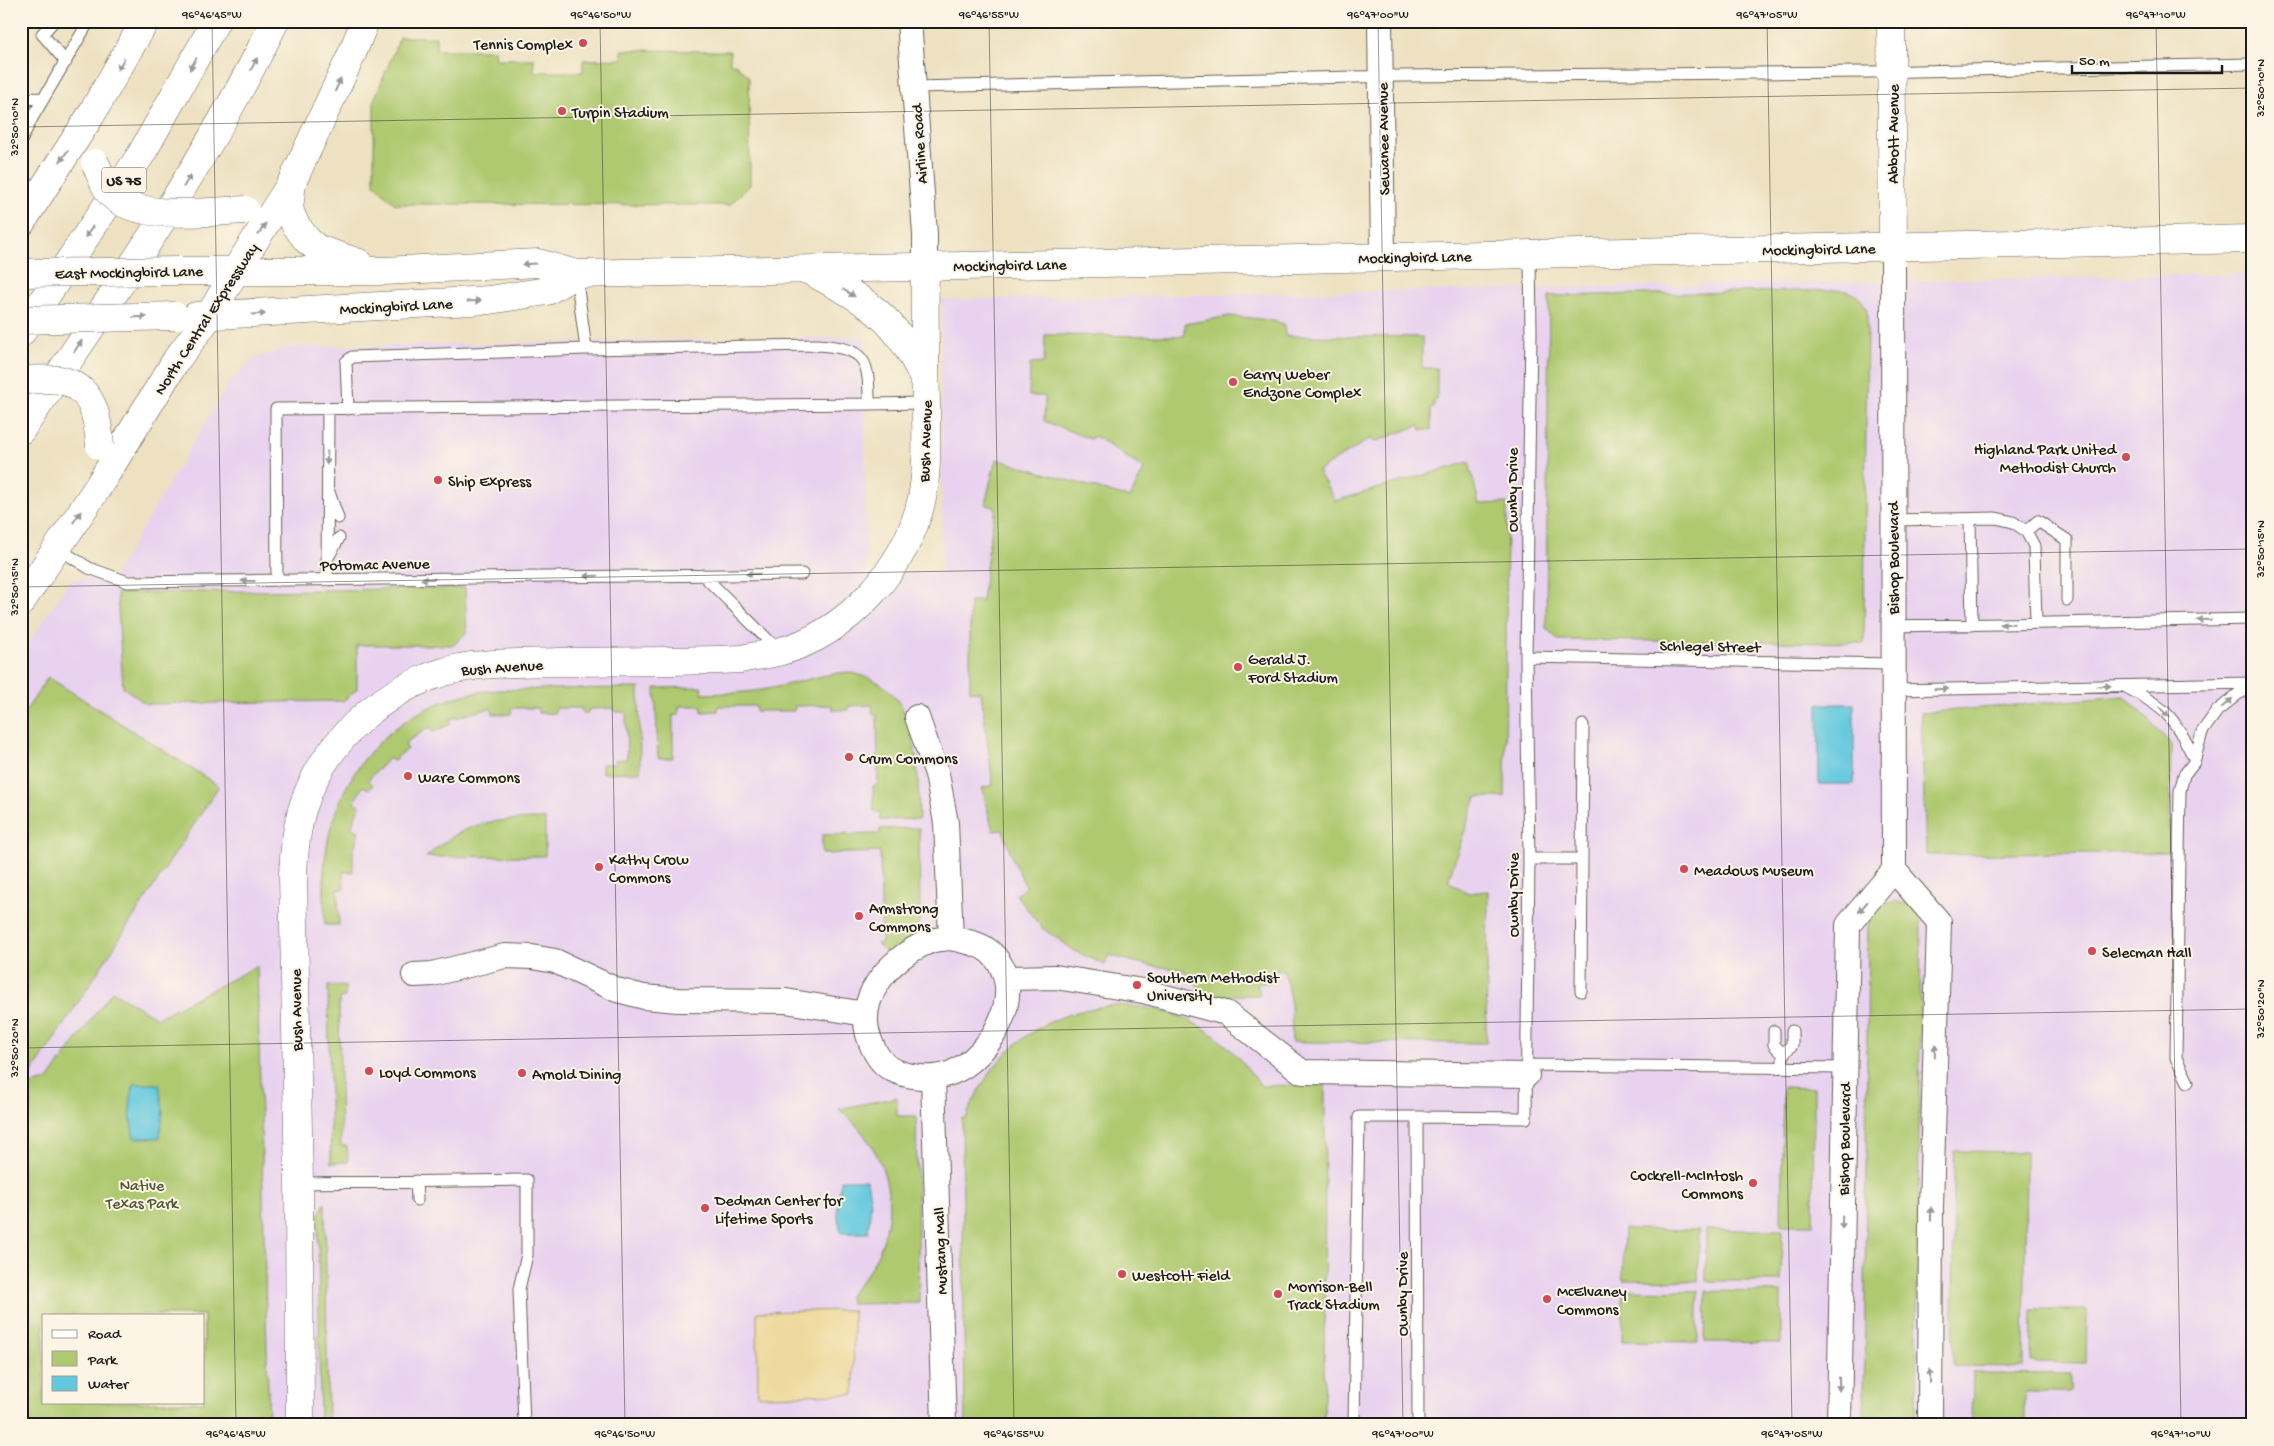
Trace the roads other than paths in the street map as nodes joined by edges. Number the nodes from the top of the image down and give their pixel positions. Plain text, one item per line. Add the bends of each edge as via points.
1 (54, 21) edge
2 (89, 21) edge
3 (145, 21) edge
4 (216, 21) edge
5 (275, 21) edge
6 (365, 21) edge
7 (909, 21) edge
8 (1380, 21) edge
9 (1891, 21) edge
10 (66, 62) junction
11 (2253, 64) edge
12 (1892, 71) junction
13 (1381, 76) junction
14 (914, 87) junction
15 (44, 98) junction
16 (21, 99) edge
17 (91, 115) junction
18 (21, 141) edge
19 (292, 182) junction
20 (21, 223) edge
21 (2253, 239) edge
22 (1893, 246) junction
23 (1530, 255) junction
24 (1384, 256) junction
25 (925, 266) junction
26 (806, 269) junction
27 (236, 270) junction
28 (384, 271) junction
29 (21, 273) edge
30 (576, 274) junction
31 (210, 316) junction
32 (21, 320) edge
33 (21, 333) edge
34 (586, 349) junction
35 (21, 380) edge
36 (926, 393) junction
37 (869, 404) junction
38 (328, 409) junction
39 (348, 409) junction
40 (21, 430) edge
41 (326, 483) junction
42 (96, 490) junction
43 (338, 518) dead end
44 (1970, 519) junction
45 (1892, 520) junction
46 (2026, 531) junction
47 (338, 538) dead end
48 (56, 548) junction
49 (327, 559) junction
50 (802, 574) dead end
51 (703, 575) junction
52 (327, 580) junction
53 (277, 581) junction
54 (2067, 600) dead end
55 (21, 602) edge
56 (2253, 619) edge
57 (2036, 623) junction
58 (1972, 625) junction
59 (1892, 626) junction
60 (779, 652) junction
61 (1526, 657) junction
62 (1892, 664) junction
63 (2253, 683) edge
64 (2124, 686) junction
65 (2253, 687) edge
66 (1893, 690) junction
67 (917, 718) dead end
68 (1583, 725) dead end
69 (2194, 758) junction
70 (1529, 859) junction
71 (1582, 859) junction
72 (1894, 870) junction
73 (951, 938) junction
74 (414, 975) dead end
75 (1006, 978) junction
76 (1580, 992) dead end
77 (866, 1014) junction
78 (1774, 1031) dead end
79 (1792, 1031) dead end
80 (1783, 1054) junction
81 (1783, 1067) junction
82 (1845, 1068) junction
83 (1527, 1070) junction
84 (934, 1077) junction
85 (2188, 1082) dead end
86 (1417, 1117) junction
87 (416, 1181) junction
88 (299, 1183) junction
89 (417, 1200) dead end
90 (300, 1425) edge
91 (524, 1425) edge
92 (944, 1425) edge
93 (1354, 1425) edge
94 (1418, 1425) edge
95 (1839, 1425) edge
96 (1930, 1425) edge

1 - 10 lane via 39,31
2 - 10 lane
3 -> 17 main road
4 -> 33 main road, US 75 via 142,154
40 -> 5 main road via 185,185 240,90
19 -> 6 main road, North Central Expressway
7 - 14 street, Airline Road
8 - 13 street, Sewanee Avenue
9 - 12 main road, Abbott Avenue
10 - 15 lane
11 - 12 lane
12 - 13 lane
12 - 22 main road, Abbott Avenue
13 - 14 lane
13 - 24 street, Sewanee Avenue
14 - 25 street, Airline Road
15 - 16 lane
15 - 18 lane
17 - 19 main road, bridge via 95,163 110,194 130,207 151,213 245,210
17 -> 20 main road
27 -> 19 main road, North Central Expressway
19 - 28 main road via 289,209 307,240 318,249
21 - 22 main road, Mockingbird Lane
22 - 23 main road, Mockingbird Lane
22 - 45 street, Bishop Boulevard
23 - 24 main road, Mockingbird Lane
23 - 61 lane, Ownby Drive
24 - 25 main road, Mockingbird Lane
25 - 26 main road, Mockingbird Lane
25 - 36 main road, Bush Avenue
26 - 30 main road, Mockingbird Lane
26 -> 36 main road via 846,290 893,325 912,352
27 - 28 main road, Mockingbird Lane
27 - 29 main road, East Mockingbird Lane, bridge
27 - 31 main road, North Central Expressway
30 -> 28 main road, Mockingbird Lane via 538,263
31 -> 30 main road, Mockingbird Lane via 489,300 547,291
30 - 34 lane
32 -> 31 main road, bridge
31 - 42 main road, North Central Expressway via 178,359
34 - 37 lane via 819,345 845,348 862,359 869,378
34 - 39 lane via 352,358 346,362
35 - 42 main road, bridge via 60,380 76,386 90,398 98,422 100,446
36 - 37 lane
36 - 60 main road, Bush Avenue via 926,460 922,497 914,525 900,553 886,576 846,616 812,638
37 - 39 lane
38 - 39 lane
38 -> 41 lane
38 - 53 lane via 276,409
41 - 43 lane
41 - 49 lane
48 -> 42 main road, North Central Expressway
44 - 45 lane
44 - 46 lane via 1996,518 2013,522
44 - 58 lane
45 - 59 street, Bishop Boulevard
46 - 54 lane via 2038,521 2067,540
46 - 57 lane via 2034,546
47 - 49 lane
53 -> 48 lane, Potomac Avenue via 128,582 89,568
48 - 55 main road, North Central Expressway
49 - 52 lane
50 -> 51 lane, Potomac Avenue
51 -> 52 lane, Potomac Avenue
51 - 60 lane
52 - 53 lane, Potomac Avenue
56 -> 57 lane
57 -> 58 lane
58 - 59 lane
59 - 62 street, Bishop Boulevard
60 - 88 main road, Bush Avenue via 702,661 471,666 426,678 404,689 365,716 343,738 325,761 313,784 302,810 295,844
61 - 62 lane, Schlegel Street
61 - 70 lane, Ownby Drive
62 - 66 street, Bishop Boulevard
63 - 64 lane
66 -> 64 lane
64 -> 69 lane via 2154,702 2178,726
69 -> 65 lane via 2202,732 2218,711 2238,694
66 - 72 street, Bishop Boulevard
67 - 73 street via 937,774 946,823
68 - 71 lane
69 - 85 lane via 2184,775 2180,791 2176,1058
70 - 71 lane
70 - 83 lane, Ownby Drive
71 - 76 lane
72 -> 82 street, Bishop Boulevard via 1848,925
96 -> 72 street via 1931,1207 1939,922
73 - 75 street via 989,951
73 - 77 street via 930,941 895,963 870,994
74 - 77 street via 432,974 505,956 532,957 555,961 617,990 644,997 786,1001
75 - 83 street via 1055,977 1143,991 1226,1013 1302,1072
75 - 84 street via 1006,1004 990,1039 972,1060 951,1073
77 - 84 street via 867,1034 875,1052 888,1068 899,1073
78 - 80 lane via 1774,1045
79 - 80 lane via 1792,1045
80 - 81 lane
81 - 82 lane
81 - 83 lane
82 -> 95 street, Bishop Boulevard
83 - 86 lane, Ownby Drive via 1526,1118
84 - 92 street, Mustang Mall
86 - 93 lane via 1359,1117
86 - 94 lane, Ownby Drive
87 - 88 lane
87 - 89 lane
87 - 91 lane via 527,1180 527,1255 519,1289
88 - 90 main road, Bush Avenue

